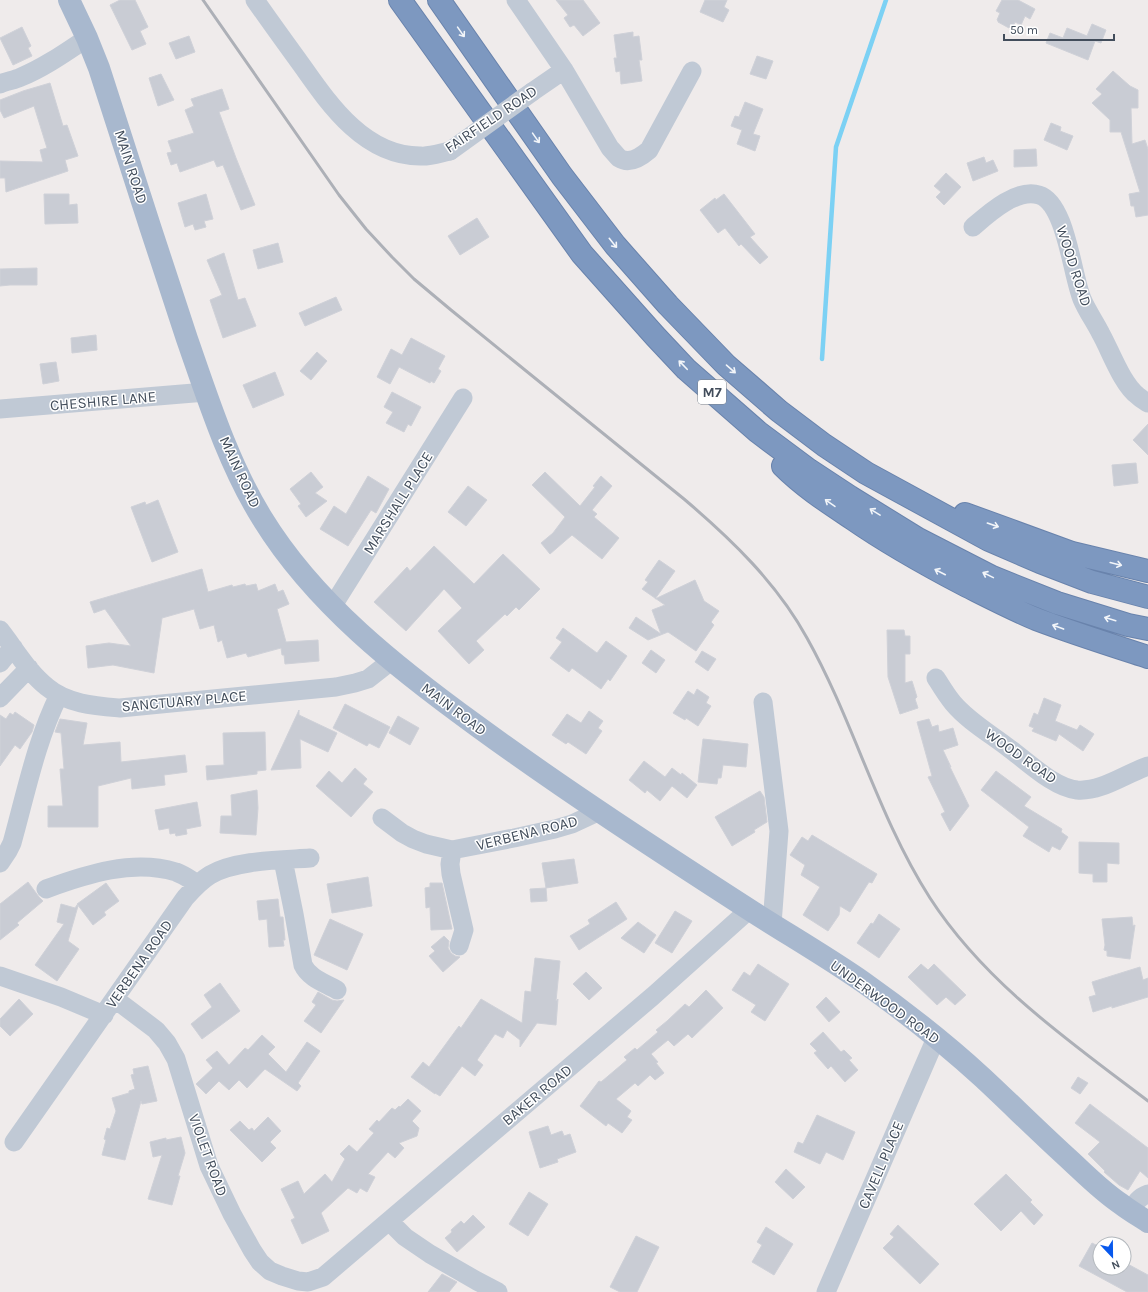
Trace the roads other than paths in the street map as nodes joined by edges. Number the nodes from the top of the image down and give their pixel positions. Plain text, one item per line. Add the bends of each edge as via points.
1 (69, 0) edge
2 (255, 0) edge
3 (400, 0) edge
4 (439, 0) edge
5 (516, 0) edge
6 (87, 38) junction
7 (564, 70) junction
8 (692, 70) dead end
9 (0, 84) edge
10 (973, 227) dead end
11 (206, 392) junction
12 (463, 398) dead end
13 (1148, 403) edge
14 (0, 409) edge
15 (734, 412) junction
16 (866, 473) junction
17 (1148, 571) edge
18 (1148, 597) edge
19 (332, 607) junction
20 (1148, 629) edge
21 (0, 630) edge
22 (13, 646) junction
23 (1148, 657) edge
24 (391, 660) junction
25 (0, 663) edge
26 (29, 668) junction
27 (936, 678) dead end
28 (59, 695) junction
29 (0, 698) edge
30 (763, 702) dead end
31 (1148, 766) edge
32 (600, 811) junction
33 (382, 818) dead end
34 (452, 850) junction
35 (310, 858) dead end
36 (283, 860) junction
37 (0, 863) edge
38 (198, 884) junction
39 (46, 889) dead end
40 (750, 910) junction
41 (772, 924) junction
42 (459, 946) dead end
43 (0, 976) edge
44 (337, 990) dead end
45 (115, 999) junction
46 (104, 1015) junction
47 (936, 1038) junction
48 (14, 1142) dead end
49 (1148, 1194) edge
50 (1140, 1217) edge
51 (389, 1221) junction
52 (322, 1277) joint
53 (498, 1292) edge
54 (826, 1292) edge

1 - 6 main road, MAIN ROAD
2 - 7 street, FAIRFIELD ROAD, bridge via 321,93 346,122 365,138 401,153 420,156 450,151
15 -> 3 highway, M7 via 686,369 582,254
4 -> 16 highway, M7 via 567,182 615,245 668,305 726,365 780,411
5 - 7 street
6 - 9 street via 36,70
6 - 11 main road, MAIN ROAD
7 - 8 street via 610,148 620,158 630,161 640,158 649,150
10 - 13 street, WOOD ROAD via 992,211 1024,195 1038,195 1047,200 1061,223 1082,300 1124,379 1137,396
11 - 14 street, CHESHIRE LANE
11 - 19 main road, MAIN ROAD via 229,454 261,518 283,550
12 - 19 street, MARSHALL PLACE
20 -> 15 highway, M7 via 1057,603 992,576 918,539 810,470
23 -> 15 highway via 1035,618 921,562 804,484 769,453
16 -> 17 highway via 976,519 1072,553
16 - 18 highway, M7 via 988,540 1092,582
19 - 24 main road, MAIN ROAD
21 - 22 street, SANCTUARY PLACE
22 - 25 street
22 - 26 street, SANCTUARY PLACE
24 - 28 street, SANCTUARY PLACE via 368,679 336,687 120,708 96,706
24 - 32 main road, MAIN ROAD via 516,755
26 - 28 street, SANCTUARY PLACE via 47,687
26 - 29 street
27 - 31 street, WOOD ROAD via 953,703 975,724 1044,776 1062,785 1076,790 1092,789
28 - 37 street via 42,737 12,843
30 - 41 street via 778,831
32 - 34 street, VERBENA ROAD via 555,829
32 - 40 main road, UNDERWOOD ROAD
33 - 34 street via 413,839
34 - 42 street via 451,874 464,930
35 - 36 street, VERBENA ROAD
36 - 38 street, VERBENA ROAD via 225,868
36 - 44 street via 303,965 312,976
38 - 39 street via 177,872 136,867 106,870
38 - 45 street, VERBENA ROAD via 185,898
40 - 41 main road, UNDERWOOD ROAD
40 - 51 street, BAKER ROAD
41 - 47 main road, UNDERWOOD ROAD via 862,982
43 - 46 street
45 - 46 street, VERBENA ROAD
45 - 52 street, VIOLET ROAD via 156,1030 168,1043 176,1059 212,1173 260,1262 270,1271 298,1281 308,1282
46 - 48 street, VERBENA ROAD
47 - 50 main road, UNDERWOOD ROAD via 982,1076 1093,1182
47 - 54 street, CAVELL PLACE
49 - 50 street via 1136,1202
51 - 52 street, BAKER ROAD
51 - 53 street via 405,1237 430,1254

